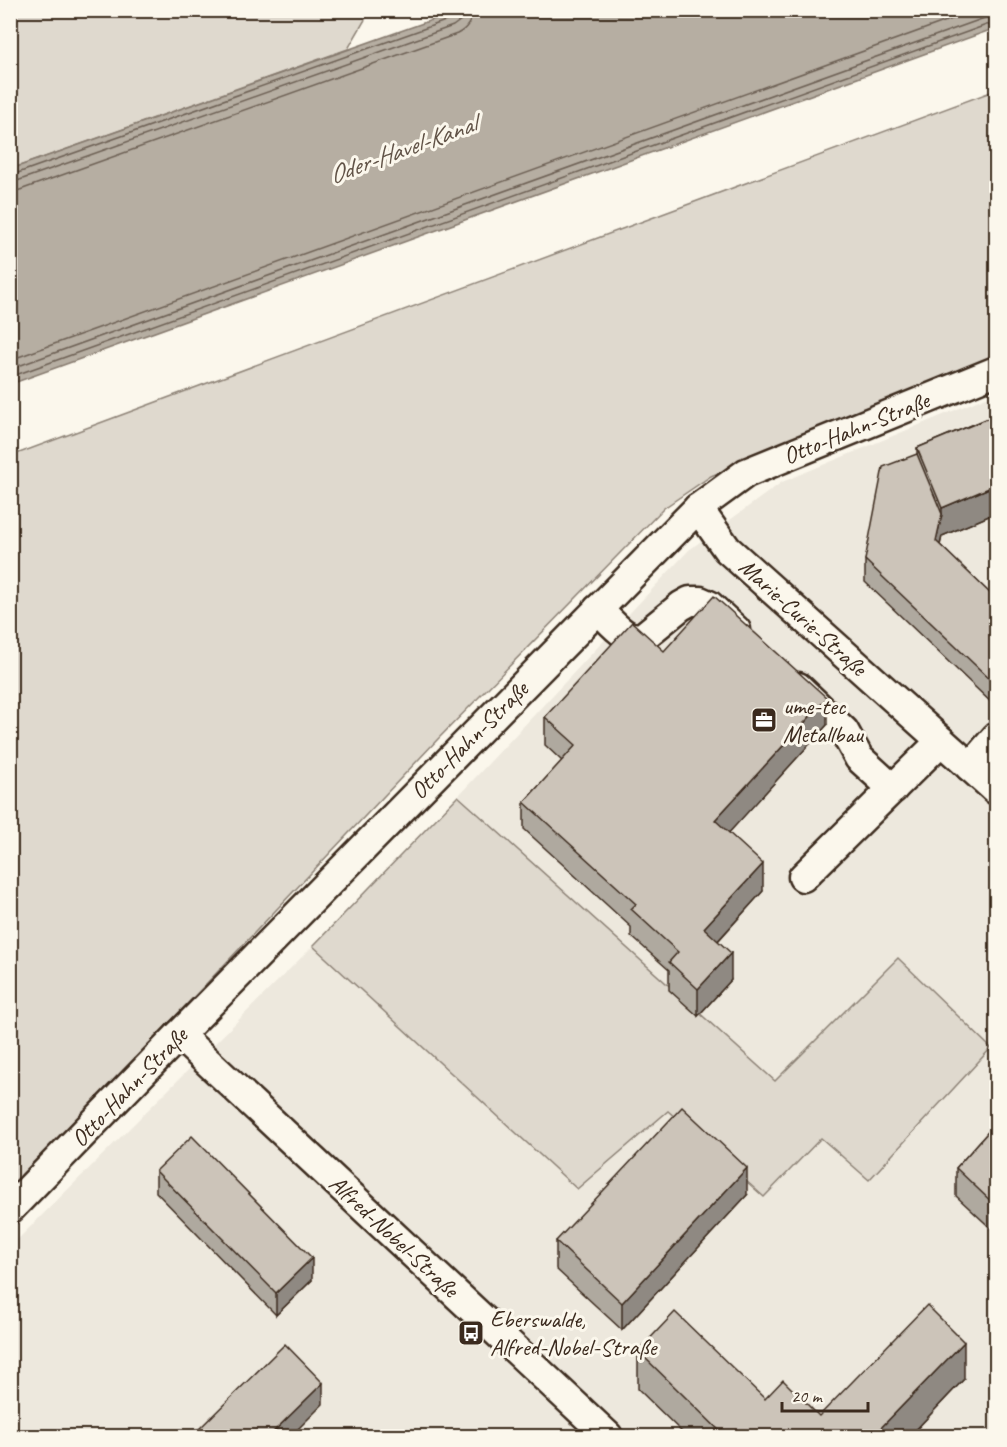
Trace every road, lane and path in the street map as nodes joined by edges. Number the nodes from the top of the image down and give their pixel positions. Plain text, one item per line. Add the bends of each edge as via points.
1 (996, 371) edge
2 (698, 508) junction
3 (598, 609) junction
4 (751, 644) edge
5 (777, 667) edge
6 (996, 737) edge
7 (941, 741) junction
8 (970, 767) junction
9 (893, 789) junction
10 (996, 790) edge
11 (803, 878) dead end
12 (179, 1035) junction
13 (10, 1209) edge
14 (608, 1437) edge

1 - 2 street, Otto-Hahn-Straße via 746,473
2 - 3 street, Otto-Hahn-Straße
2 - 7 street, Marie-Curie-Straße via 727,549
3 - 4 street via 621,631 637,639 681,606 700,601
3 - 12 street, Otto-Hahn-Straße
5 - 9 street via 843,731 859,758
6 - 8 street
7 - 8 street, Marie-Curie-Straße
7 - 9 street
8 - 10 street, Marie-Curie-Straße
9 - 11 street
12 - 13 street, Otto-Hahn-Straße
12 - 14 street, Alfred-Nobel-Straße

